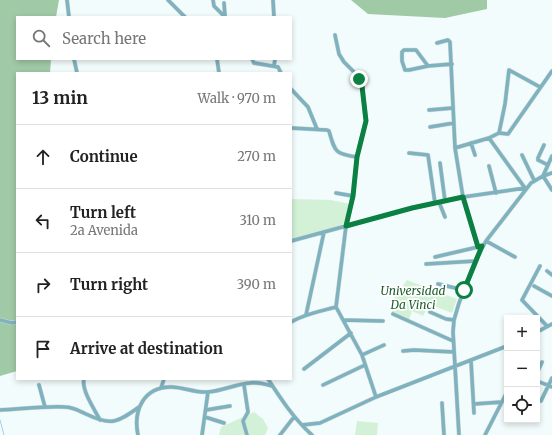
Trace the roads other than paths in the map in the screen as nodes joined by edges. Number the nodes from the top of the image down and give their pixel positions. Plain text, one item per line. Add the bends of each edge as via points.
1 (67, 0) edge
2 (168, 0) edge
3 (214, 0) edge
4 (273, 0) edge
5 (224, 3) dead end
6 (70, 16) edge
7 (184, 16) edge
8 (224, 16) edge
9 (225, 16) edge
10 (274, 16) edge
11 (335, 35) dead end
12 (437, 43) dead end
13 (74, 60) edge
14 (217, 60) edge
15 (252, 60) edge
16 (275, 60) edge
17 (452, 64) junction
18 (274, 66) junction
19 (428, 66) junction
20 (552, 71) edge
21 (77, 72) edge
22 (219, 72) edge
23 (281, 72) edge
24 (540, 87) junction
25 (292, 90) edge
26 (453, 108) junction
27 (429, 110) dead end
28 (454, 124) junction
29 (430, 127) dead end
30 (292, 128) edge
31 (316, 129) junction
32 (499, 133) junction
33 (489, 138) junction
34 (471, 143) junction
35 (544, 145) dead end
36 (455, 148) junction
37 (409, 153) dead end
38 (475, 155) dead end
39 (522, 155) dead end
40 (552, 156) edge
41 (357, 157) junction
42 (440, 162) dead end
43 (548, 165) junction
44 (489, 166) dead end
45 (552, 173) edge
46 (543, 176) junction
47 (534, 180) junction
48 (525, 188) junction
49 (552, 190) edge
50 (336, 193) dead end
51 (496, 193) junction
52 (353, 196) junction
53 (463, 197) junction
54 (445, 201) junction
55 (437, 202) junction
56 (445, 217) dead end
57 (346, 226) junction
58 (324, 232) junction
59 (292, 241) edge
60 (486, 241) junction
61 (480, 247) junction
62 (435, 257) dead end
63 (515, 258) dead end
64 (476, 261) junction
65 (426, 264) dead end
66 (540, 266) dead end
67 (546, 271) dead end
68 (552, 275) edge
69 (438, 284) dead end
70 (534, 286) dead end
71 (464, 290) junction
72 (552, 296) edge
73 (336, 307) junction
74 (430, 312) dead end
75 (393, 314) dead end
76 (306, 315) junction
77 (0, 320) edge
78 (343, 320) junction
79 (454, 320) junction
80 (292, 321) edge
81 (383, 321) dead end
82 (16, 322) edge
83 (550, 325) edge
84 (540, 330) edge
85 (350, 333) junction
86 (453, 340) junction
87 (384, 345) dead end
88 (504, 347) edge
89 (403, 351) dead end
90 (454, 352) junction
91 (362, 354) junction
92 (471, 361) junction
93 (542, 362) dead end
94 (365, 365) junction
95 (455, 366) junction
96 (540, 366) edge
97 (304, 369) dead end
98 (552, 378) edge
99 (84, 380) edge
100 (164, 380) edge
101 (269, 380) edge
102 (540, 382) edge
103 (244, 384) junction
104 (39, 385) dead end
105 (323, 385) dead end
106 (272, 386) junction
107 (550, 386) edge
108 (161, 388) junction
109 (208, 392) junction
110 (376, 397) junction
111 (504, 398) edge
112 (541, 401) dead end
113 (502, 402) junction
114 (442, 403) dead end
115 (474, 404) junction
116 (230, 406) dead end
117 (45, 407) junction
118 (139, 407) junction
119 (0, 410) edge
120 (206, 410) junction
121 (474, 413) dead end
122 (205, 417) junction
123 (294, 417) junction
124 (101, 421) junction
125 (224, 423) dead end
126 (302, 425) junction
127 (138, 435) edge
128 (202, 435) edge
129 (247, 435) edge
130 (280, 435) edge
131 (312, 435) edge
132 (444, 435) edge
133 (459, 435) edge
134 (486, 435) edge

1 - 6 street
2 - 7 street
3 - 8 street via 214,6
4 - 10 street
5 - 9 street
11 - 41 street via 339,54 362,86 366,121
12 - 17 street via 448,40 450,42
13 - 21 street
14 - 22 street
15 - 18 street via 254,63
16 - 18 street
17 - 19 street
17 - 26 street
18 - 23 street via 280,68
19 - 19 street via 416,50 402,52 406,71
20 - 24 street
24 - 32 street via 508,134
24 - 32 street via 509,70
25 - 31 street via 308,107
26 - 27 street
26 - 28 street
28 - 29 street
28 - 36 street
30 - 31 street
31 - 41 street via 329,131 333,146 338,152
32 - 33 street
33 - 34 street
33 - 48 street
34 - 36 street
34 - 38 street
35 - 43 street via 538,160
36 - 53 street
37 - 55 street via 428,155
39 - 47 street
40 - 43 street
41 - 52 street
42 - 54 street
43 - 46 street
44 - 51 street
45 - 46 street
46 - 47 street
46 - 49 street
47 - 48 street
48 - 51 street
48 - 60 street
50 - 52 street
51 - 53 street
52 - 57 street
53 - 54 street
53 - 61 street
54 - 55 street
55 - 56 street
55 - 57 street
57 - 58 street
57 - 73 street
58 - 59 street
58 - 76 street
60 - 61 street
60 - 63 street
61 - 62 street
61 - 64 street
64 - 65 street
64 - 71 street
66 - 83 street via 522,300
67 - 68 street
69 - 71 street
70 - 72 street
71 - 79 street
73 - 76 street
73 - 78 street
74 - 79 street
75 - 86 street
76 - 80 street
77 - 82 street
78 - 81 street
78 - 85 street
79 - 86 street
83 - 84 street
85 - 91 street
85 - 97 street
86 - 90 street
87 - 91 street
88 - 92 street
89 - 90 street
90 - 95 street
91 - 94 street
92 - 95 street
92 - 115 street
93 - 96 street
94 - 105 street
94 - 110 street
95 - 110 street
95 - 133 street
98 - 107 street
99 - 124 street via 89,401
100 - 108 street
101 - 106 street
102 - 107 street
103 - 106 street
103 - 109 street
103 - 129 street via 248,412 243,421
104 - 117 street
106 - 123 street
107 - 112 street
108 - 109 street
108 - 118 street via 154,390
109 - 120 street
110 - 126 street via 320,423
111 - 113 street
113 - 115 street
113 - 134 street
114 - 132 street
115 - 121 street
116 - 120 street
117 - 119 street
117 - 124 street via 70,407
118 - 124 street via 118,420
118 - 127 street via 136,425
120 - 122 street
122 - 125 street
122 - 128 street
123 - 126 street
123 - 130 street
126 - 131 street

